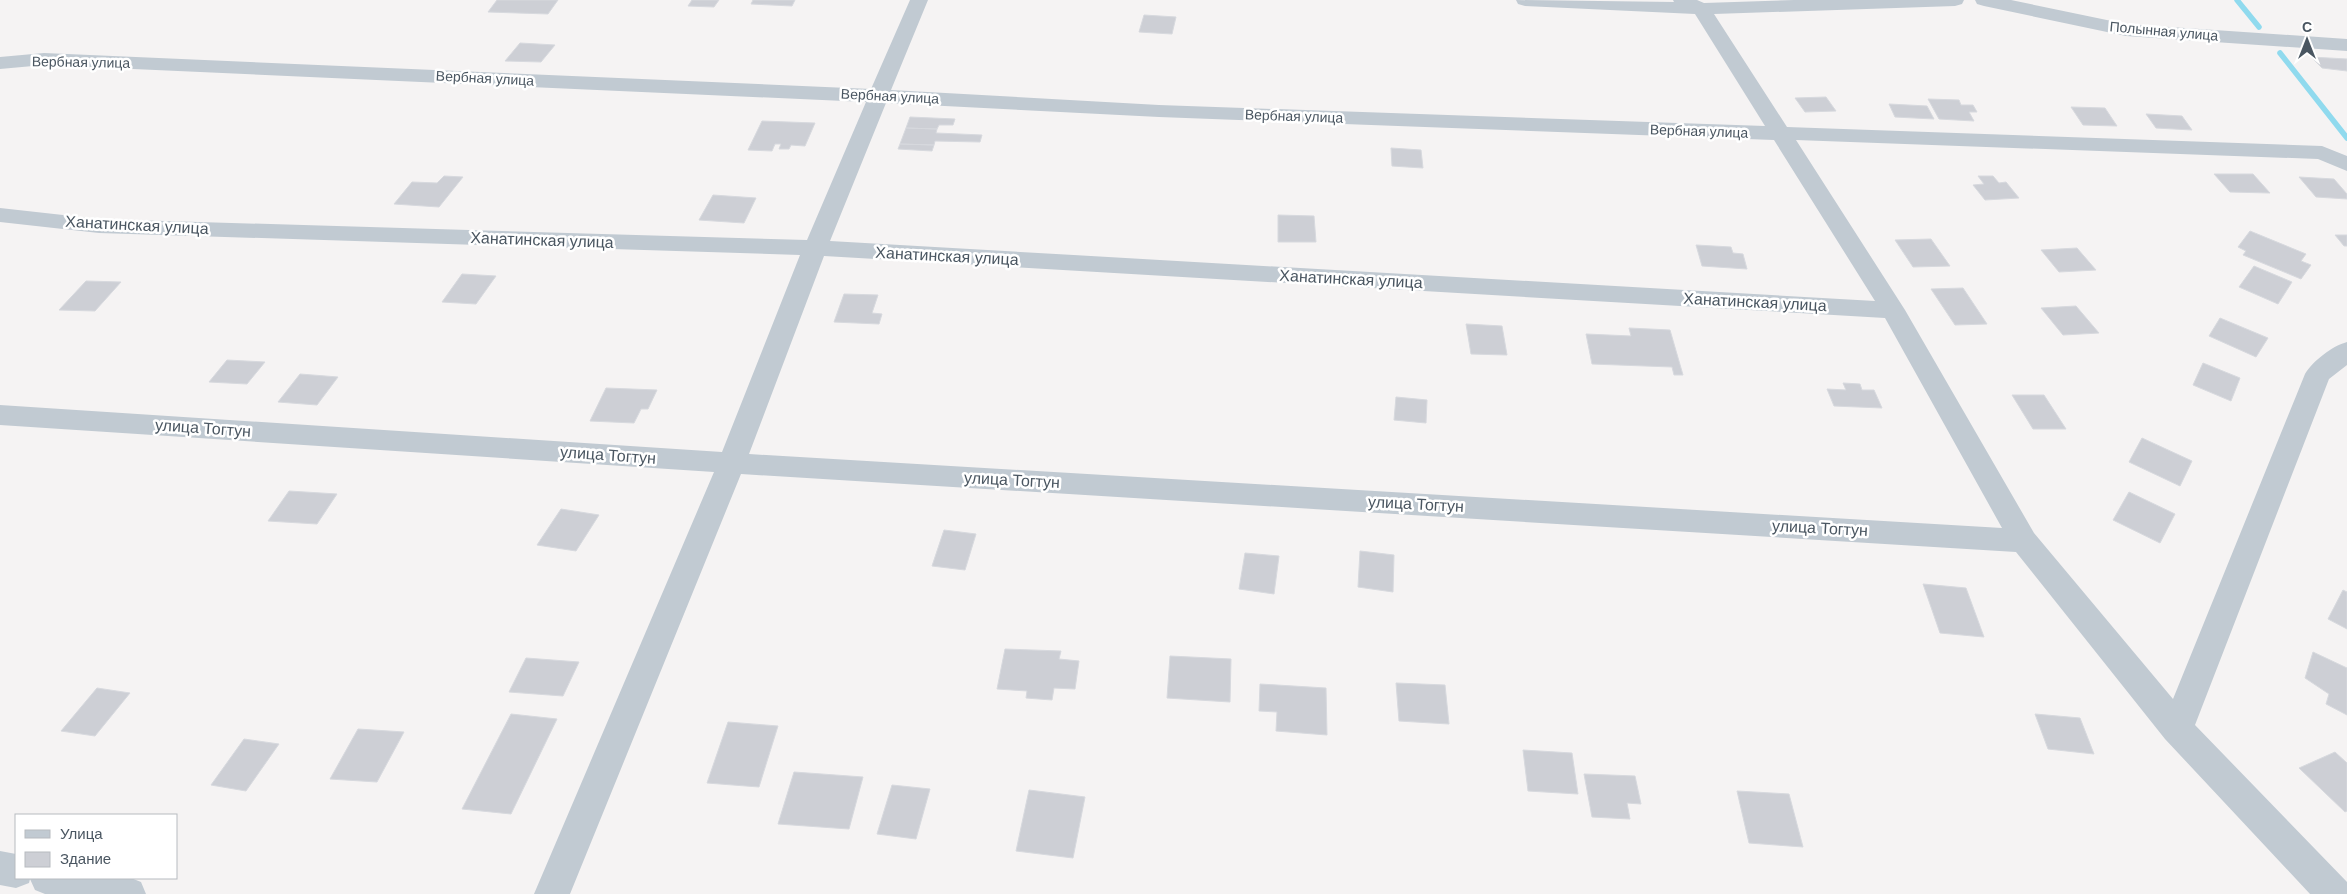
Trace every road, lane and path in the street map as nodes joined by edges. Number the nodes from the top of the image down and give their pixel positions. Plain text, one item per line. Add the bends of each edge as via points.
1 (919, 0) edge
2 (1525, 0) edge
3 (1955, 0) edge
4 (1984, 0) edge
5 (1692, 5) edge
6 (2347, 45) edge
7 (0, 64) edge
8 (880, 96) junction
9 (1780, 134) junction
10 (2347, 164) edge
11 (0, 215) edge
12 (815, 248) junction
13 (1893, 310) junction
14 (2347, 351) edge
15 (0, 415) edge
16 (732, 463) junction
17 (2024, 541) junction
18 (2177, 729) junction
19 (0, 868) edge
20 (15, 871) edge
21 (53, 879) edge
22 (128, 894) edge
23 (552, 894) edge
24 (2334, 894) edge

1 - 8 street
2 - 5 street
3 - 5 street
4 - 6 street, Полынная улица via 2126,30
5 - 9 street
7 - 8 street, Вербная улица via 44,58
8 - 9 street, Вербная улица via 1159,111
8 - 12 street
9 - 10 street, Вербная улица via 2322,153
9 - 13 street
11 - 12 street, Ханатинская улица via 99,226
12 - 13 street, Ханатинская улица
12 - 16 street
13 - 17 street
14 - 18 street via 2318,374
15 - 16 street, улица Тогтун
16 - 17 street, улица Тогтун
16 - 23 street
17 - 18 street
18 - 24 street
19 - 20 street
21 - 22 street

